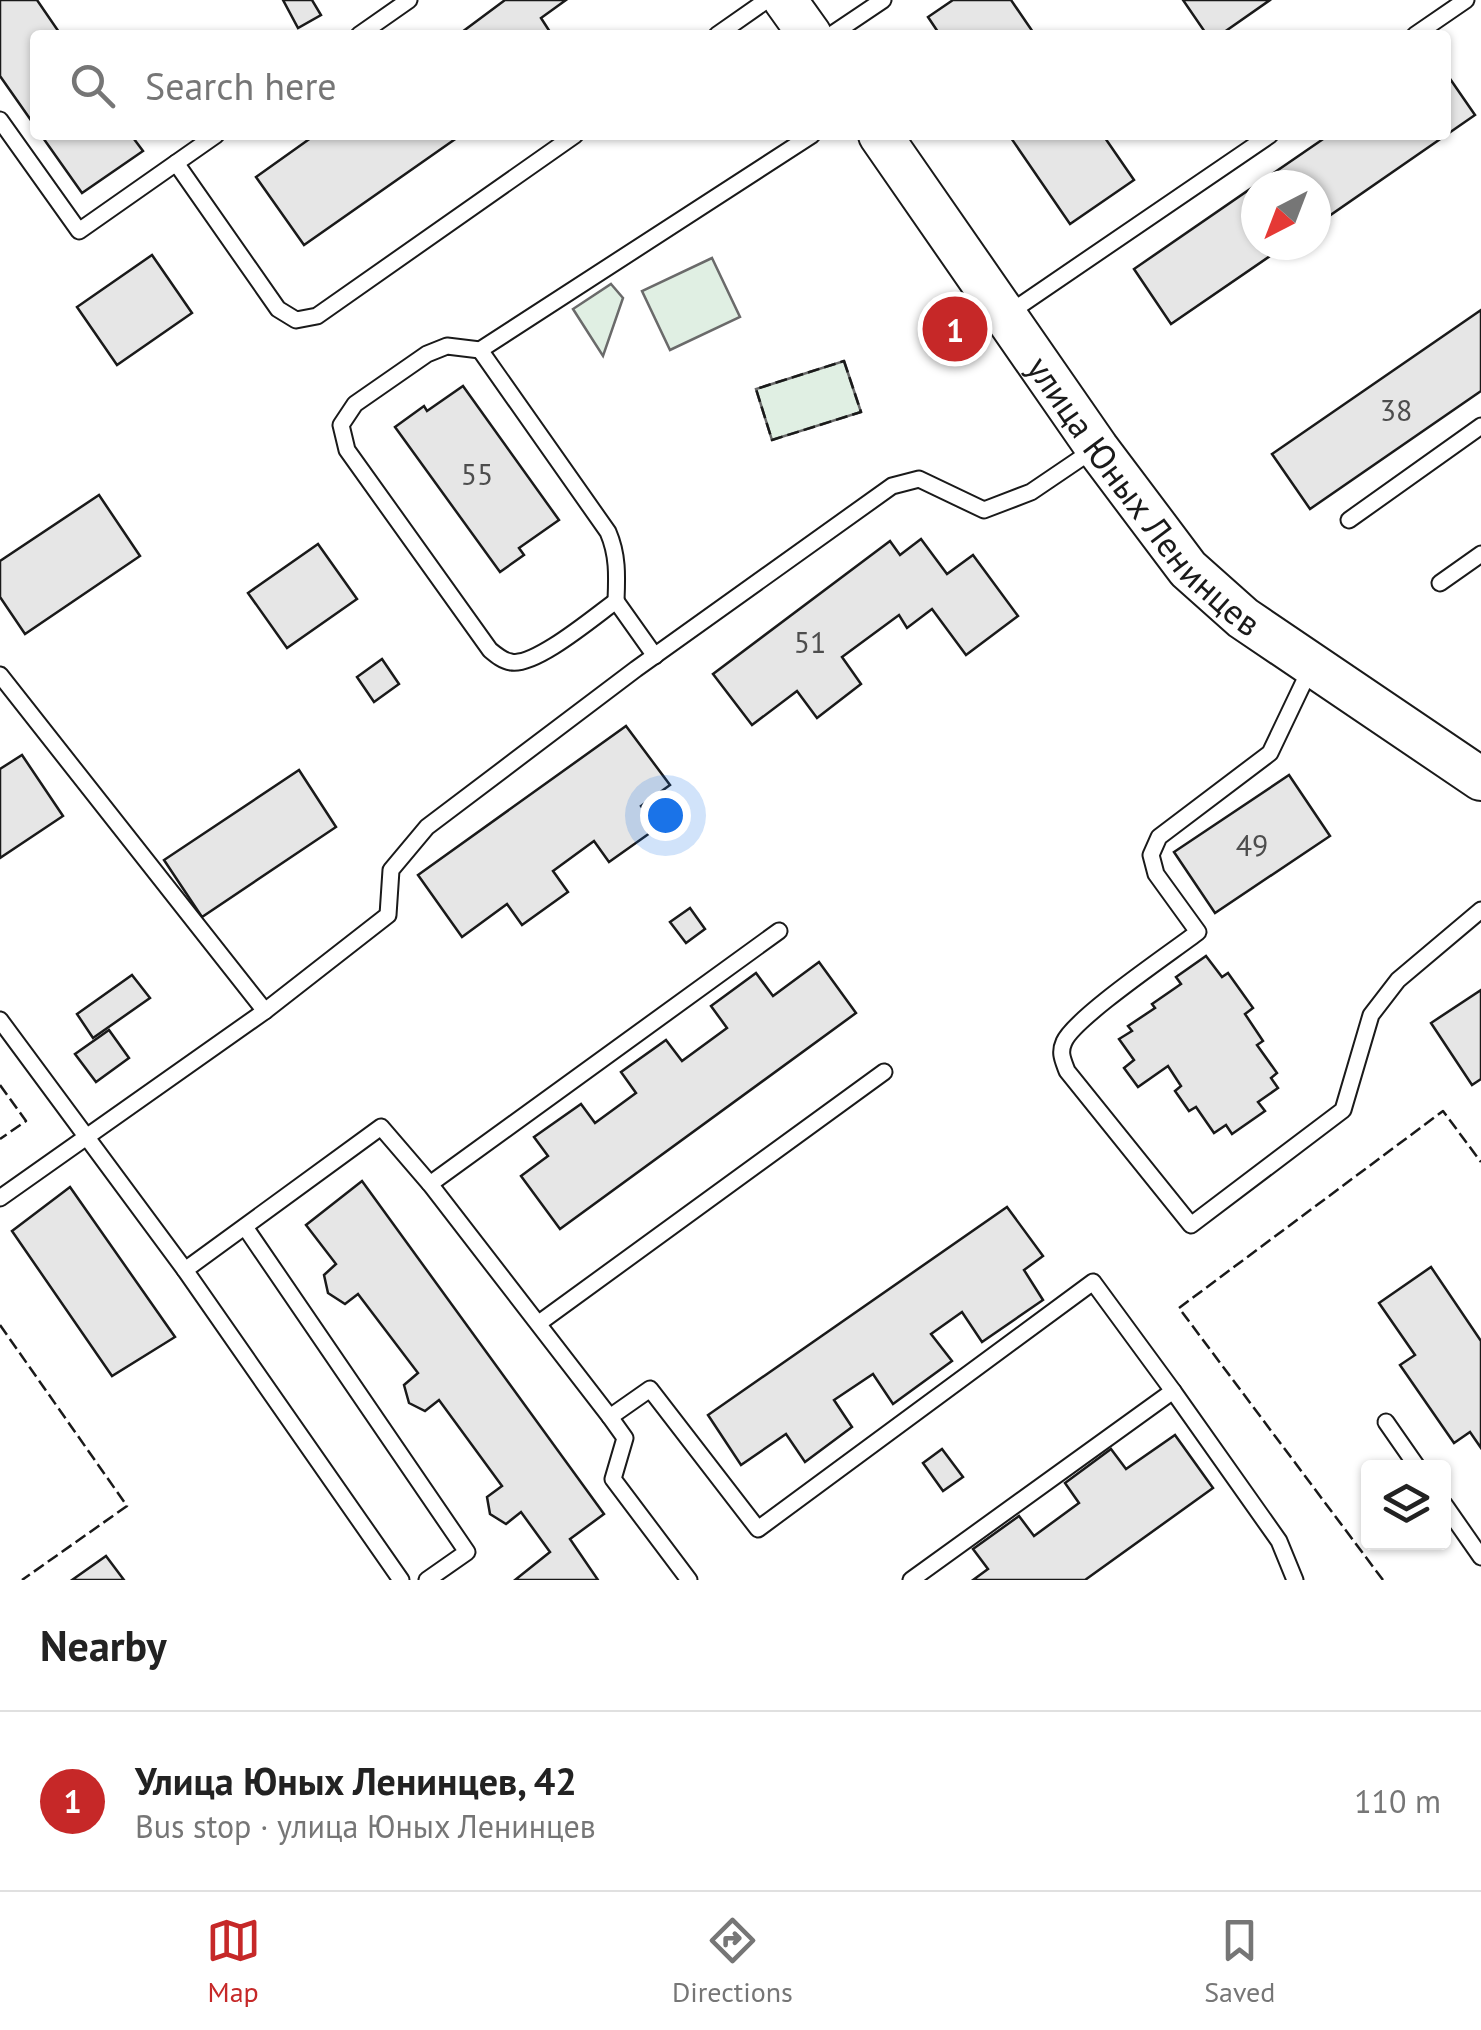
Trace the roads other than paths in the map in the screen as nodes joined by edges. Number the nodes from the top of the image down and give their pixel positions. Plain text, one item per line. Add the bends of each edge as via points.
1 (408, 0) edge
2 (767, 0) edge
3 (785, 0) edge
4 (883, 0) edge
5 (1466, 0) edge
6 (365, 30) edge
7 (724, 30) edge
8 (806, 30) edge
9 (838, 30) edge
10 (1423, 30) edge
11 (0, 120) edge
12 (209, 140) edge
13 (568, 140) edge
14 (804, 140) edge
15 (884, 140) edge
16 (1263, 140) edge
17 (176, 163) junction
18 (1006, 315) junction
19 (480, 350) junction
20 (1481, 426) edge
21 (1097, 448) junction
22 (1349, 520) dead end
23 (1481, 554) edge
24 (1440, 583) dead end
25 (616, 601) junction
26 (655, 656) junction
27 (1312, 667) junction
28 (0, 675) edge
29 (1481, 778) edge
30 (1481, 910) edge
31 (779, 931) dead end
32 (264, 1010) junction
33 (0, 1020) edge
34 (884, 1072) dead end
35 (86, 1136) junction
36 (430, 1184) junction
37 (0, 1198) edge
38 (245, 1227) junction
39 (185, 1270) junction
40 (540, 1323) junction
41 (1173, 1391) junction
42 (610, 1417) junction
43 (1386, 1422) dead end
44 (1412, 1460) edge
45 (1451, 1514) edge
46 (1481, 1558) edge
47 (1294, 1579) edge
48 (401, 1580) edge
49 (427, 1580) edge
50 (689, 1580) edge
51 (911, 1580) edge

1 - 6 lane
2 - 7 lane
3 - 8 main road
4 - 9 lane
5 - 10 lane
11 - 17 lane via 78,231
12 - 17 lane
13 - 17 lane via 307,320 278,309
14 - 19 lane
15 - 18 main road, улица Юных Ленинцев
16 - 18 lane
18 - 21 main road, улица Юных Ленинцев
19 - 25 lane via 608,532 617,564
19 - 25 lane via 437,349 355,404 342,426 347,450 499,658 535,657
20 - 22 lane
21 - 26 lane via 1031,492 984,510 919,479 892,486
21 - 27 main road, улица Юных Ленинцев via 1188,568
23 - 24 lane
25 - 26 lane
26 - 32 lane via 427,826 392,870 388,915
27 - 29 main road, улица Юных Ленинцев
27 - 30 lane via 1270,753 1159,838 1151,855 1156,874 1198,932 1066,1036 1060,1052 1067,1071 1191,1226 1343,1110 1370,1015 1398,980
28 - 32 lane
31 - 36 lane
32 - 35 lane
33 - 35 lane
34 - 40 lane
35 - 37 lane
35 - 39 lane
36 - 38 lane via 381,1127
36 - 40 lane
38 - 39 lane
38 - 49 lane via 467,1552
39 - 48 lane
40 - 42 lane
41 - 42 lane via 1093,1282 758,1529 650,1389
41 - 47 lane via 1279,1541
41 - 51 lane
42 - 50 lane via 625,1438 612,1480
43 - 44 lane
45 - 46 lane

